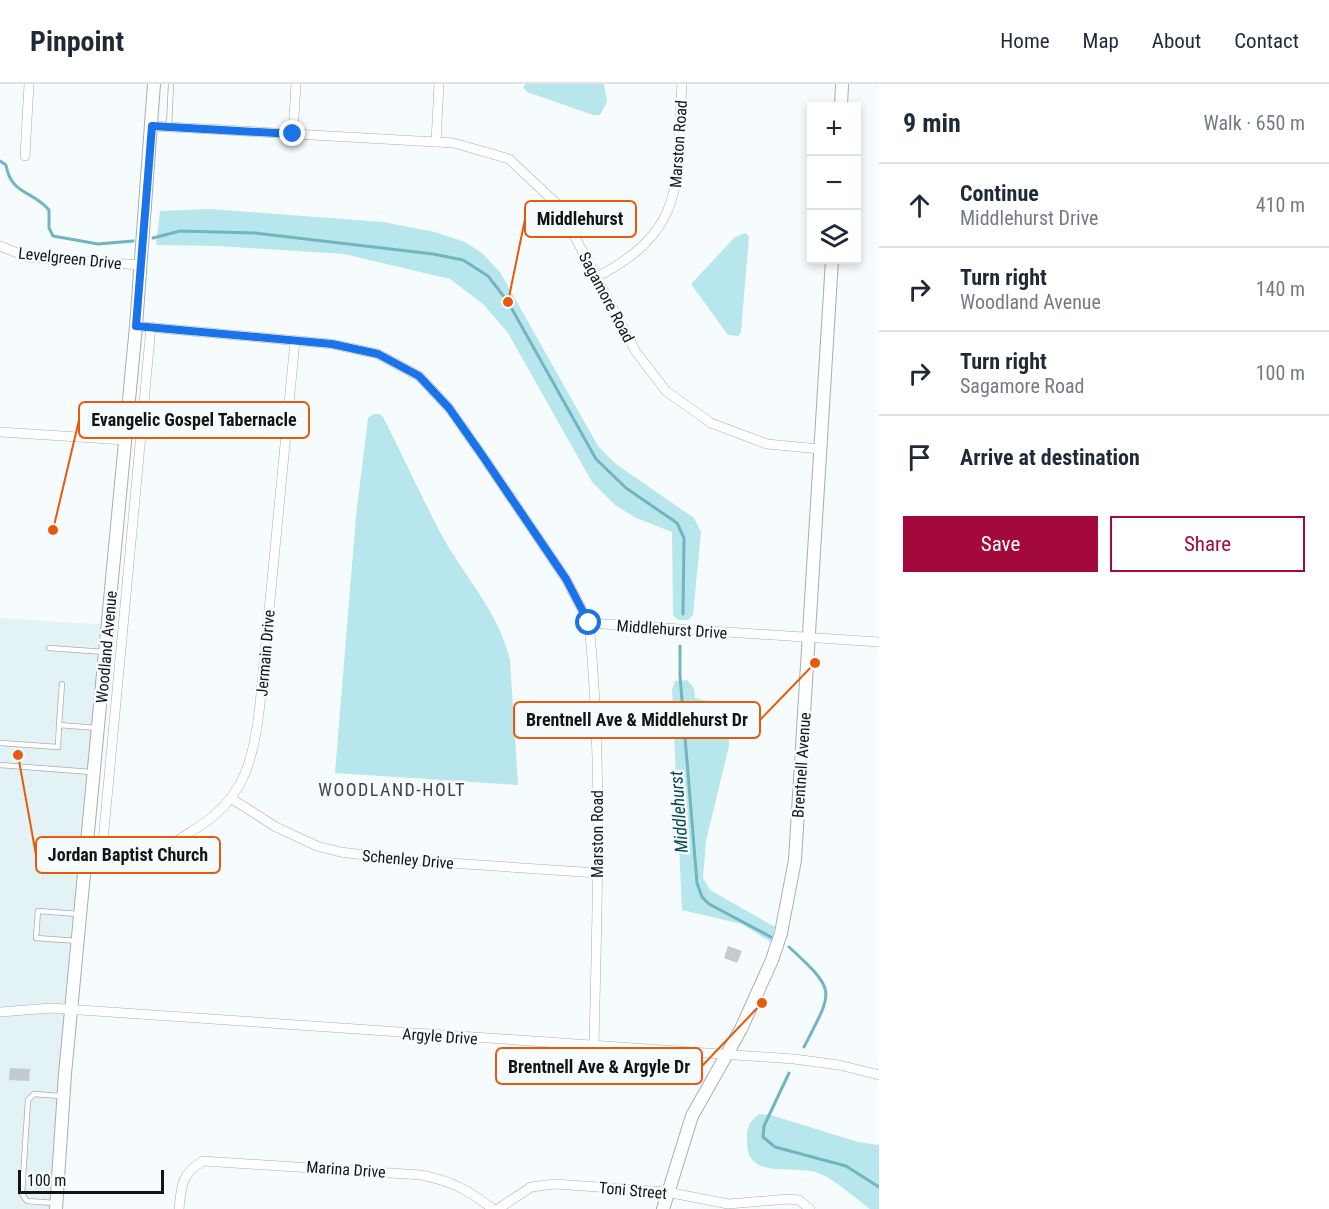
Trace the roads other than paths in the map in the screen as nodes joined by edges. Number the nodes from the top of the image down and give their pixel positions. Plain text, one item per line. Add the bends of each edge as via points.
1 (29, 84) edge
2 (154, 84) edge
3 (171, 84) edge
4 (296, 84) edge
5 (440, 84) edge
6 (682, 84) edge
7 (842, 84) edge
8 (841, 102) edge
9 (152, 126) junction
10 (169, 127) junction
11 (293, 134) junction
12 (436, 142) junction
13 (25, 156) dead end
14 (0, 247) edge
15 (832, 264) edge
16 (141, 266) junction
17 (597, 277) junction
18 (136, 326) junction
19 (151, 327) junction
20 (294, 341) junction
21 (0, 432) edge
22 (125, 440) junction
23 (820, 449) junction
24 (589, 623) junction
25 (809, 638) junction
26 (879, 642) edge
27 (50, 648) dead end
28 (105, 652) junction
29 (62, 684) dead end
30 (59, 725) junction
31 (98, 728) junction
32 (0, 743) edge
33 (0, 765) edge
34 (94, 773) junction
35 (232, 799) junction
36 (102, 852) junction
37 (86, 853) junction
38 (598, 873) junction
39 (81, 914) junction
40 (78, 941) junction
41 (71, 1010) junction
42 (0, 1012) edge
43 (594, 1046) junction
44 (724, 1055) junction
45 (879, 1075) edge
46 (64, 1096) junction
47 (667, 1192) junction
48 (56, 1206) edge
49 (809, 1207) edge
50 (180, 1209) edge
51 (493, 1209) edge
52 (498, 1209) edge
53 (663, 1209) edge

1 - 13 street
2 - 9 street, Woodland Avenue
3 - 10 lane
4 - 11 street
5 - 12 street
6 - 17 street, Marston Road via 674,198 654,235 628,261
7 - 8 street
9 - 10 street, Sagamore Road
9 - 16 street, Woodland Avenue
10 - 11 street, Sagamore Road
11 - 12 street, Sagamore Road
12 - 17 street, Sagamore Road via 454,143 509,159 558,205
14 - 16 street, Levelgreen Drive via 27,257
15 - 23 street, Brentnell Avenue
16 - 18 street, Woodland Avenue
17 - 23 street, Sagamore Road via 636,352 666,391 711,423 767,444
18 - 19 street
18 - 22 street, Woodland Avenue
19 - 20 street
19 - 36 street
20 - 24 street via 378,354 419,376 449,408 566,579
20 - 35 street, Jermain Drive via 256,741 246,774
21 - 22 street
22 - 28 street, Woodland Avenue
23 - 25 street, Brentnell Avenue
24 - 25 street, Middlehurst Drive
24 - 38 street, Marston Road via 596,694
25 - 26 street, Middlehurst Drive
25 - 44 street, Brentnell Avenue via 790,894 772,960 741,1029
27 - 28 lane
28 - 31 street, Woodland Avenue
29 - 30 lane
30 - 31 lane
30 - 32 lane via 58,747
31 - 34 street, Woodland Avenue
33 - 34 lane
34 - 37 street, Woodland Avenue
35 - 36 street, Jermain Drive via 207,822 164,847
35 - 38 street, Schenley Drive via 276,827 340,852
36 - 37 street, Jermain Drive
37 - 39 street, Woodland Avenue
38 - 43 street, Marston Road
39 - 40 street, Woodland Avenue
39 - 40 lane via 38,911 36,938
40 - 41 street, Woodland Avenue
41 - 42 street, Argyle Drive
41 - 43 street, Argyle Drive
41 - 46 street, Woodland Avenue
43 - 44 street, Argyle Drive
44 - 45 street, Argyle Drive via 839,1065
44 - 47 street, Brentnell Avenue via 692,1116
46 - 48 street, Woodland Avenue
46 - 48 lane via 34,1094 28,1100 22,1194 27,1201
47 - 49 street, Toni Street via 728,1204 788,1199
47 - 52 street, Toni Street via 543,1184 531,1187
47 - 53 street, Brentnell Avenue
50 - 51 street, Marina Drive via 182,1181 191,1168 203,1161 421,1175 449,1181

